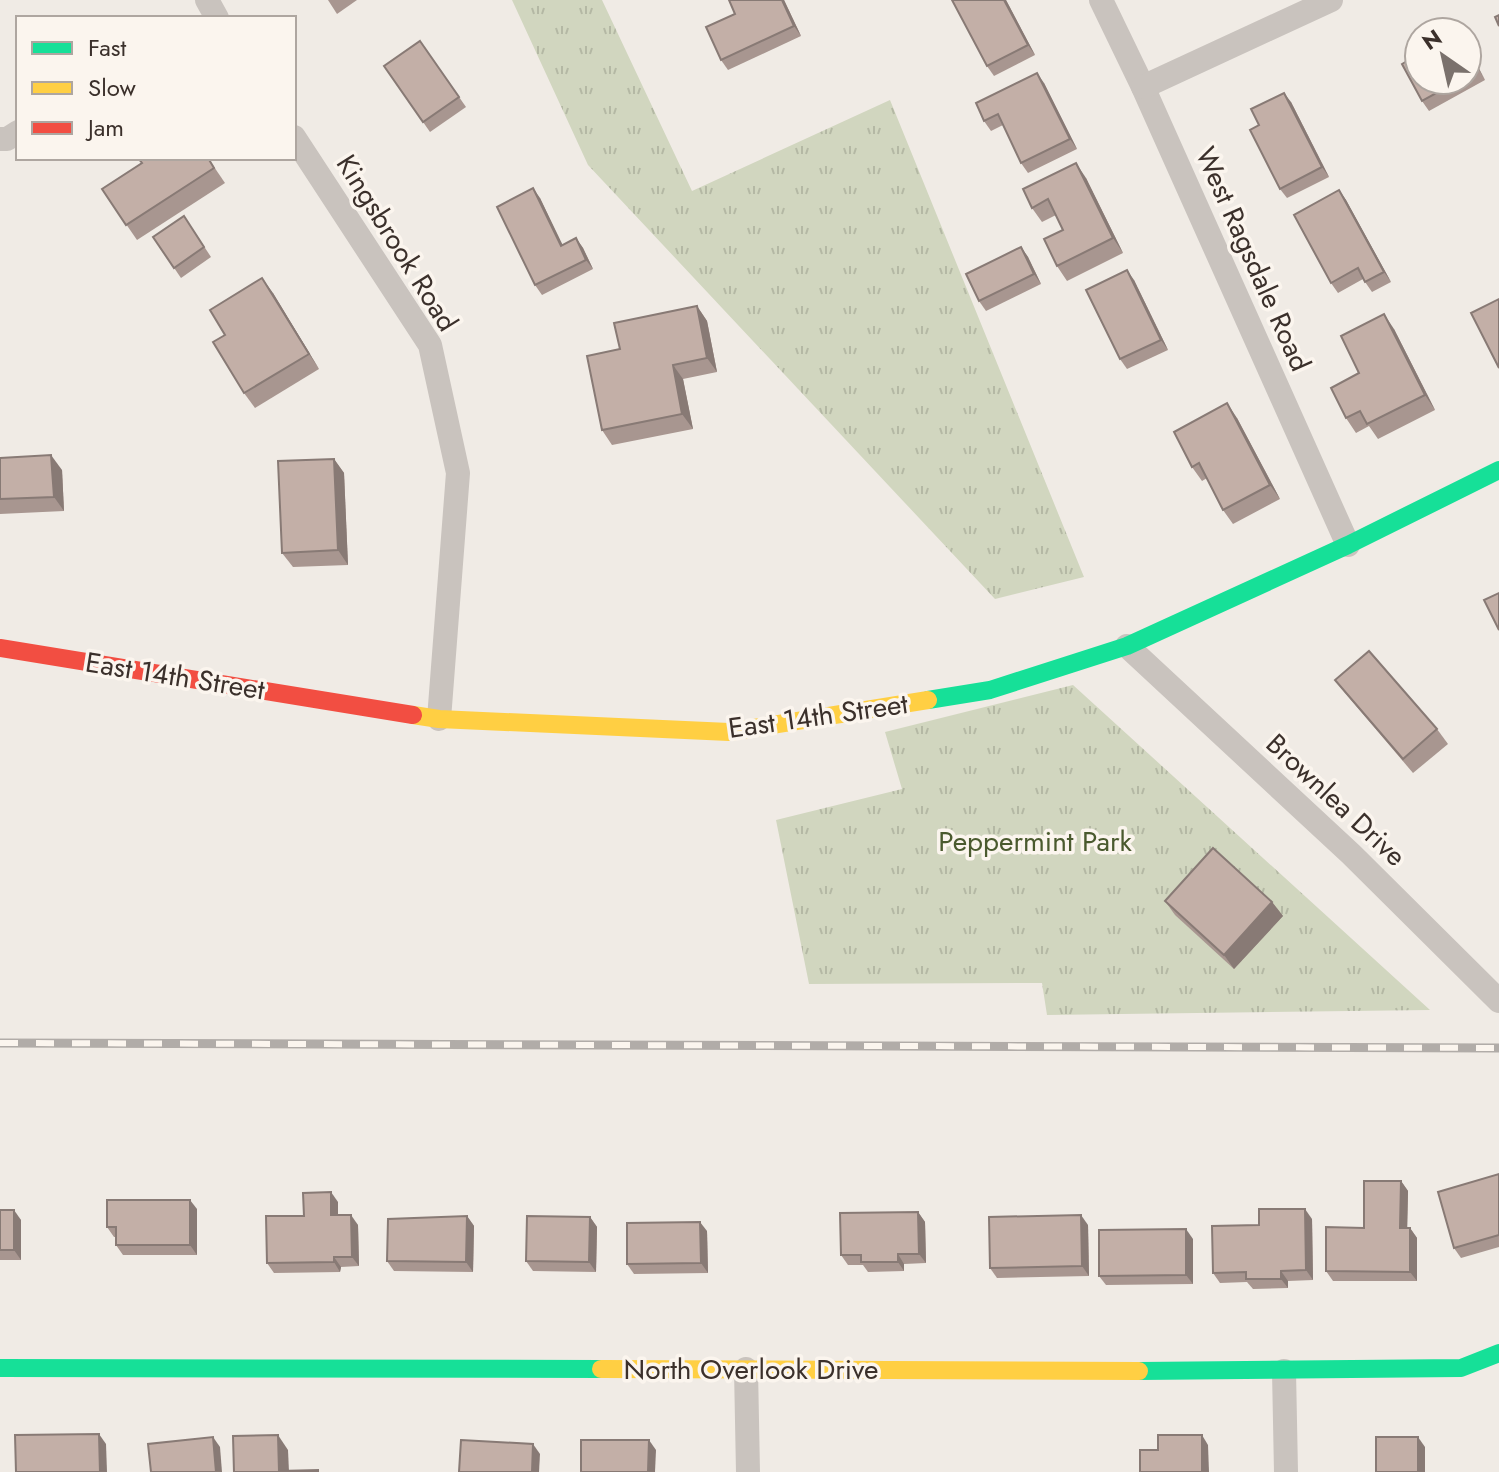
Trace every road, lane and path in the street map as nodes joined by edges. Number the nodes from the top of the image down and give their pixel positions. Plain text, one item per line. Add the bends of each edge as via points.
1 (1101, 0) edge
2 (1331, 0) edge
3 (1143, 87) junction
4 (296, 140) edge
5 (1499, 470) edge
6 (1348, 545) junction
7 (1127, 646) junction
8 (0, 648) edge
9 (439, 719) junction
10 (1499, 1001) edge
11 (1499, 1353) edge
12 (0, 1368) edge
13 (746, 1369) junction
14 (1284, 1371) junction
15 (748, 1472) edge
16 (1286, 1472) edge

1 - 3 street, West Ragsdale Road
2 - 3 street
3 - 6 street, West Ragsdale Road
4 - 9 street, Kingsbrook Road via 430,345 458,473
5 - 6 street, East 14th Street
6 - 7 street, East 14th Street
7 - 9 street, East 14th Street via 990,690 729,732
7 - 10 street, Brownlea Drive via 1351,854
8 - 9 street, East 14th Street
11 - 14 street, North Overlook Drive via 1461,1368
12 - 13 street, North Overlook Drive
13 - 14 street, North Overlook Drive
13 - 15 street
14 - 16 street

